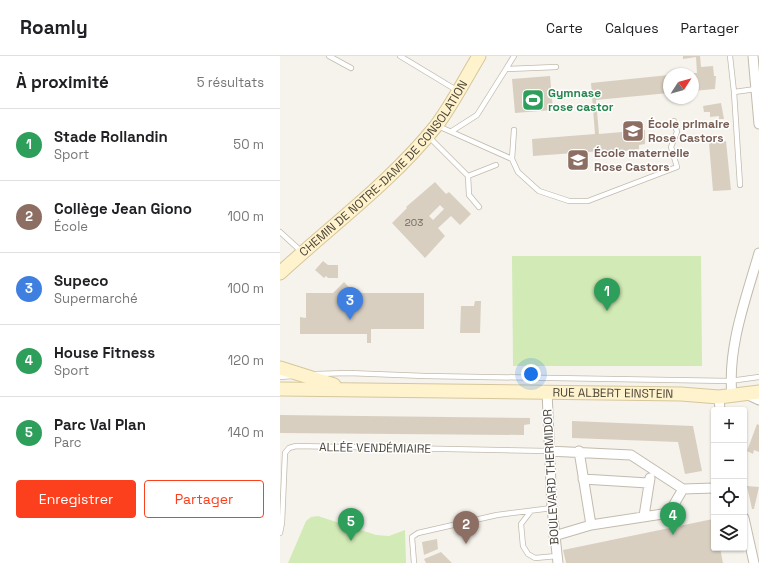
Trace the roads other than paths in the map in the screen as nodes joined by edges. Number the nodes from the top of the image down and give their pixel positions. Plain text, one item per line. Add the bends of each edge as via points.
1 (329, 56) edge
2 (400, 56) edge
3 (479, 56) edge
4 (514, 56) edge
5 (730, 56) edge
6 (753, 56) edge
7 (556, 67) dead end
8 (351, 68) dead end
9 (506, 69) junction
10 (756, 89) junction
11 (458, 91) junction
12 (734, 92) junction
13 (674, 121) dead end
14 (759, 124) edge
15 (437, 125) junction
16 (514, 130) dead end
17 (452, 131) junction
18 (428, 135) junction
19 (512, 159) junction
20 (496, 165) dead end
21 (468, 176) junction
22 (740, 185) dead end
23 (479, 207) dead end
24 (280, 232) edge
25 (302, 252) junction
26 (759, 253) edge
27 (280, 273) edge
28 (280, 368) edge
29 (298, 375) junction
30 (759, 376) edge
31 (280, 377) edge
32 (730, 381) junction
33 (280, 389) edge
34 (346, 389) junction
35 (547, 391) junction
36 (759, 392) edge
37 (746, 394) junction
38 (759, 400) edge
39 (724, 401) edge
40 (548, 451) junction
41 (579, 451) junction
42 (653, 470) junction
43 (583, 478) junction
44 (648, 483) junction
45 (711, 488) edge
46 (683, 489) junction
47 (552, 508) junction
48 (531, 510) junction
49 (644, 516) junction
50 (591, 526) junction
51 (747, 532) edge
52 (280, 533) edge
53 (554, 536) junction
54 (557, 560) edge
55 (541, 561) edge
56 (414, 563) edge
57 (754, 563) edge

1 - 8 lane
2 - 11 lane
3 - 11 street, CHEMIN DE NOTRE-DAME DE CONSOLATION
4 - 9 lane
5 - 12 lane
6 - 10 street
7 - 9 lane
9 - 17 lane via 477,115
10 - 12 lane
10 - 14 street
11 - 15 street, CHEMIN DE NOTRE-DAME DE CONSOLATION
12 - 22 lane
13 - 19 lane via 677,132 671,147 677,167 588,201 570,202 539,190 518,172
15 - 17 lane
15 - 18 street, CHEMIN DE NOTRE-DAME DE CONSOLATION
16 - 19 lane
17 - 19 lane
18 - 21 lane
18 - 25 street, CHEMIN DE NOTRE-DAME DE CONSOLATION via 377,188
20 - 21 lane
21 - 23 lane via 469,195
24 - 25 lane
25 - 27 street, CHEMIN DE NOTRE-DAME DE CONSOLATION
26 - 32 street via 737,334
28 - 29 street, RUE ALBERT EINSTEIN
29 - 31 lane
29 - 32 lane via 348,373
29 - 34 street, RUE ALBERT EINSTEIN
30 - 32 lane
32 - 39 street
33 - 34 street, RUE ALBERT EINSTEIN
34 - 35 street, RUE ALBERT EINSTEIN
35 - 39 street, RUE ALBERT EINSTEIN via 681,394
35 - 40 street, BOULEVARD THERMIDOR
36 - 37 street, RUE ALBERT EINSTEIN
37 - 38 street
37 - 39 street, RUE ALBERT EINSTEIN
40 - 41 street
40 - 47 street, BOULEVARD THERMIDOR
40 - 52 lane, ALLÉE VENDÉMIAIRE via 296,446 289,448 285,453
41 - 42 street via 631,454
41 - 43 street
42 - 44 street
42 - 46 street
43 - 44 street
43 - 50 street
44 - 49 street
45 - 46 street
46 - 49 street via 669,512
47 - 48 lane
47 - 53 street, BOULEVARD THERMIDOR
48 - 55 lane via 521,524 523,546 528,554
48 - 56 lane via 418,533 412,537
49 - 50 street
50 - 53 street
51 - 57 street
53 - 54 street, BOULEVARD THERMIDOR
54 - 55 lane

